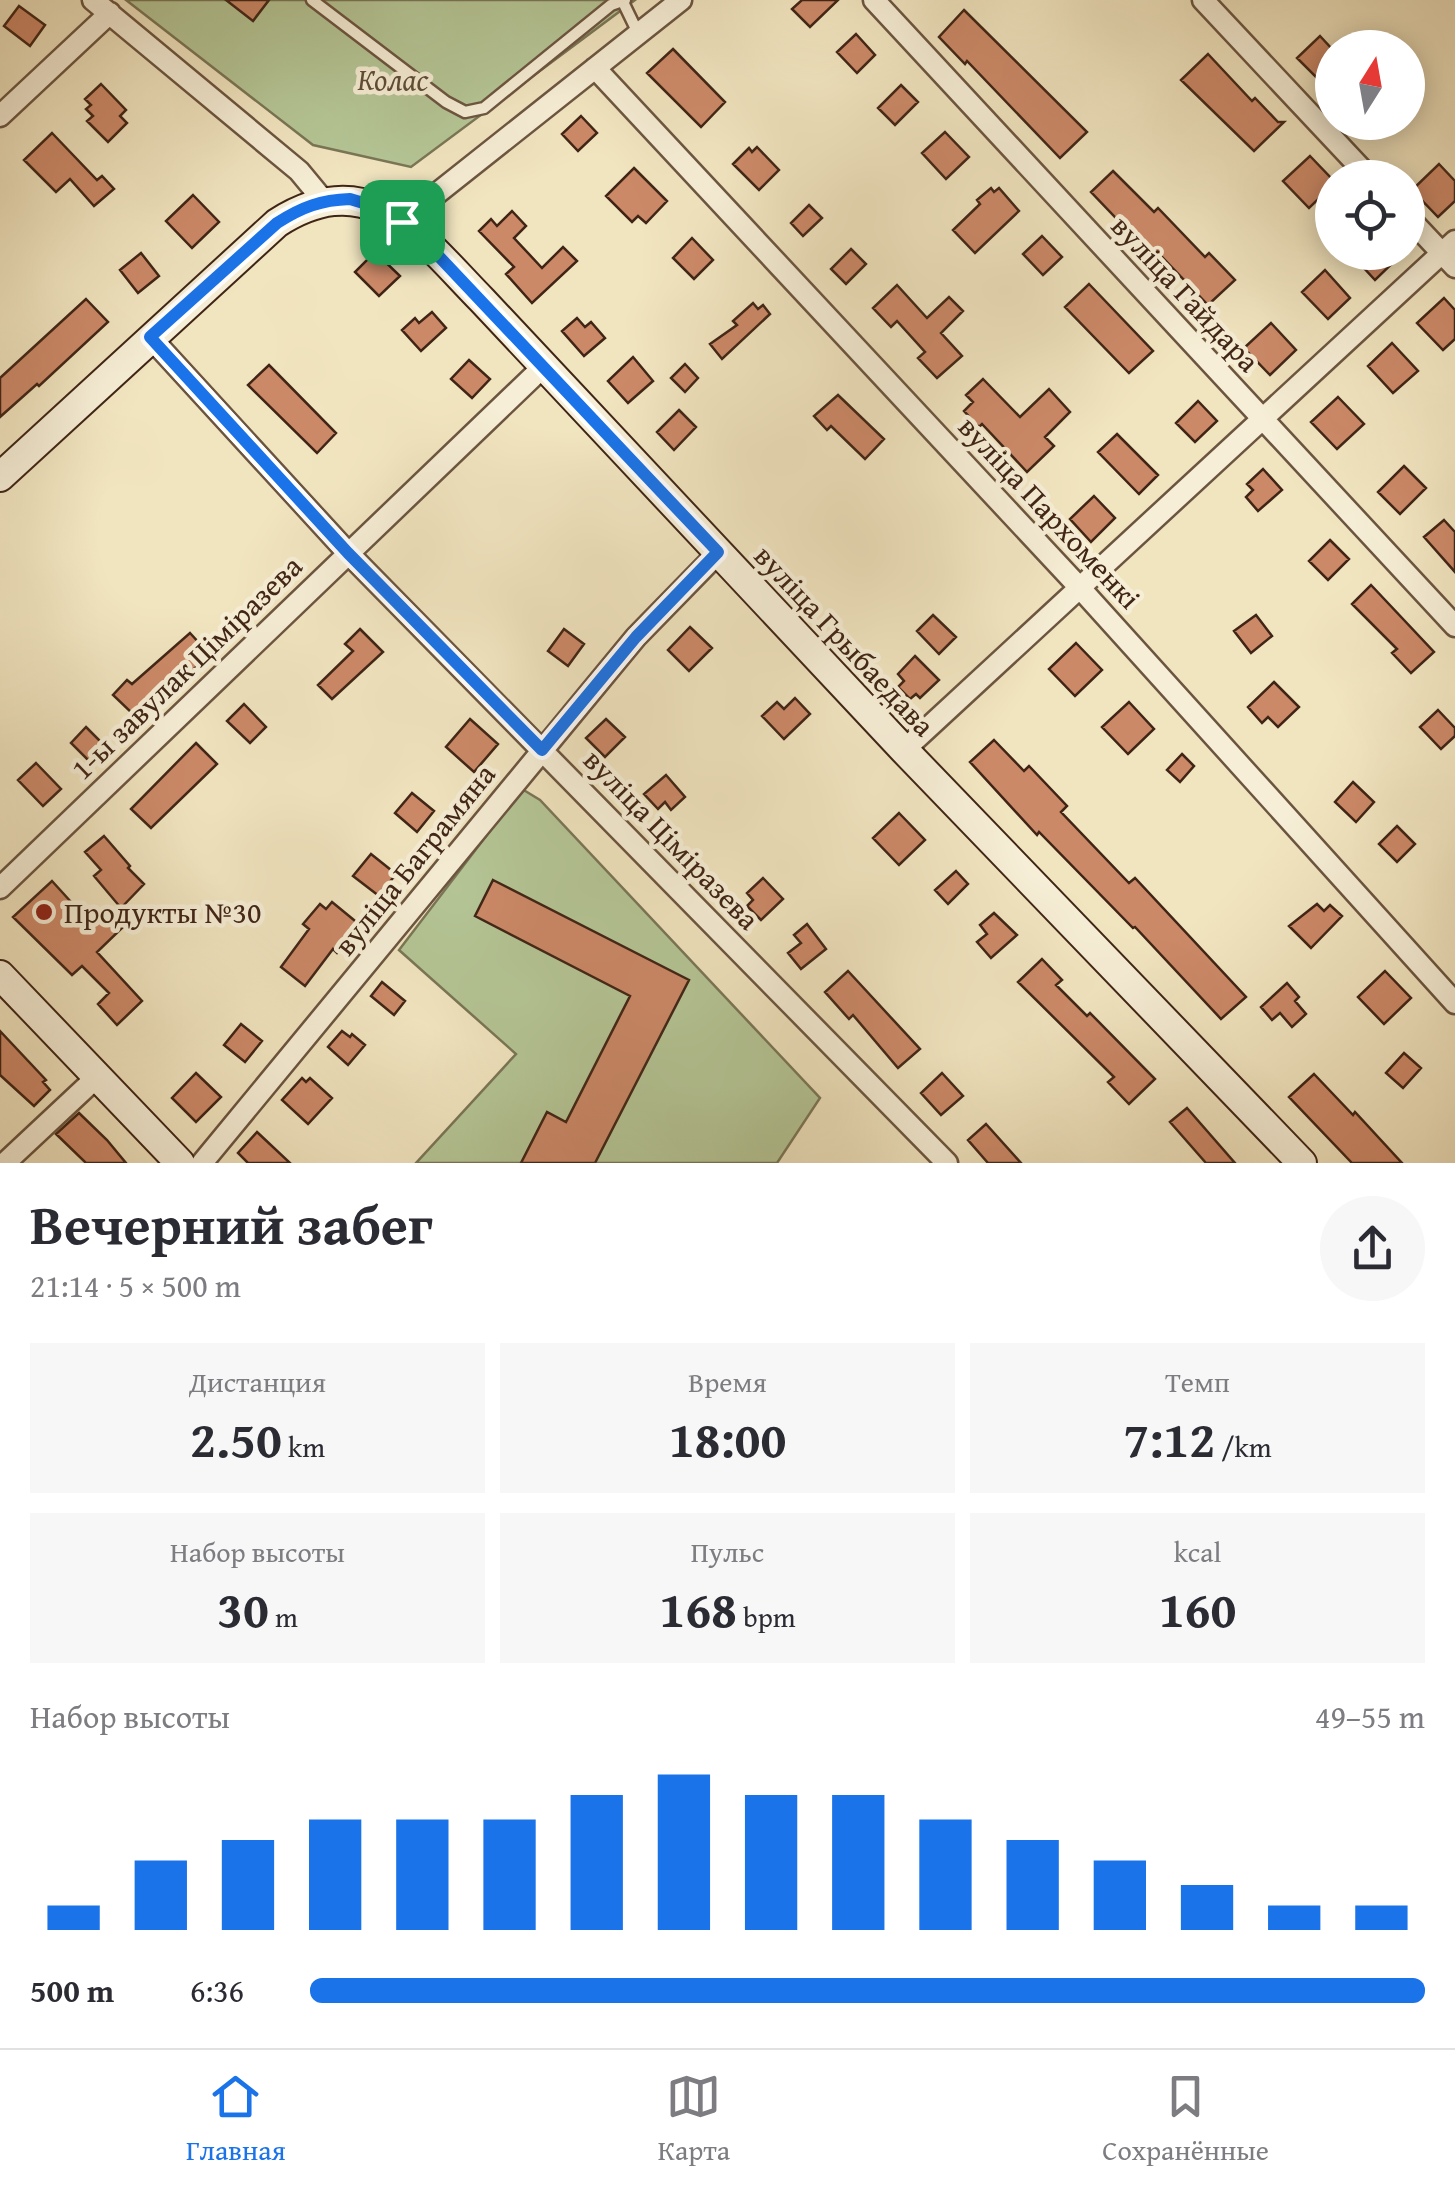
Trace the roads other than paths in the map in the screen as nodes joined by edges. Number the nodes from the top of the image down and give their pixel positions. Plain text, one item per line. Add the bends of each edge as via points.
1 (312, 0) edge
2 (623, 0) edge
3 (682, 0) edge
4 (874, 0) edge
5 (1203, 0) edge
6 (101, 6) edge
7 (638, 33) junction
8 (595, 68) junction
9 (0, 116) edge
10 (1353, 160) edge
11 (322, 200) junction
12 (402, 222) junction
13 (1425, 232) edge
14 (1451, 254) edge
15 (150, 337) junction
16 (544, 366) junction
17 (1261, 418) junction
18 (0, 477) edge
19 (718, 552) junction
20 (348, 553) junction
21 (1080, 588) junction
22 (1455, 626) edge
23 (542, 750) junction
24 (904, 750) junction
25 (0, 888) edge
26 (0, 975) edge
27 (1455, 1003) edge
28 (98, 1076) junction
29 (5, 1163) edge
30 (180, 1163) edge
31 (202, 1163) edge
32 (948, 1163) edge
33 (1302, 1163) edge

1 - 2 lane via 465,112 484,108
2 - 7 lane
3 - 7 street
4 - 17 street, вуліца Гайдара
5 - 10 street
6 - 9 street
6 - 11 street via 299,171
7 - 8 street
8 - 12 street
8 - 21 street, вуліца Пархоменкі
11 - 12 street, вуліца Грыбаедава via 350,199
11 - 15 street via 277,223
12 - 16 street, вуліца Грыбаедава
13 - 14 street
14 - 17 street
15 - 18 street
15 - 20 street, вуліца Ціміразева
16 - 19 street, вуліца Грыбаедава
16 - 20 street, 1-ы завулак Ціміразева
17 - 21 street
17 - 22 street, вуліца Гайдара
19 - 23 street, вуліца Баграмяна
19 - 24 street, вуліца Грыбаедава
20 - 23 street, вуліца Ціміразева
20 - 25 street, 1-ы завулак Ціміразева
21 - 24 street
21 - 27 street, вуліца Пархоменкі
23 - 31 street, вуліца Баграмяна
23 - 32 street, вуліца Ціміразева
24 - 33 street, вуліца Грыбаедава
26 - 28 street
28 - 29 street
28 - 30 street

